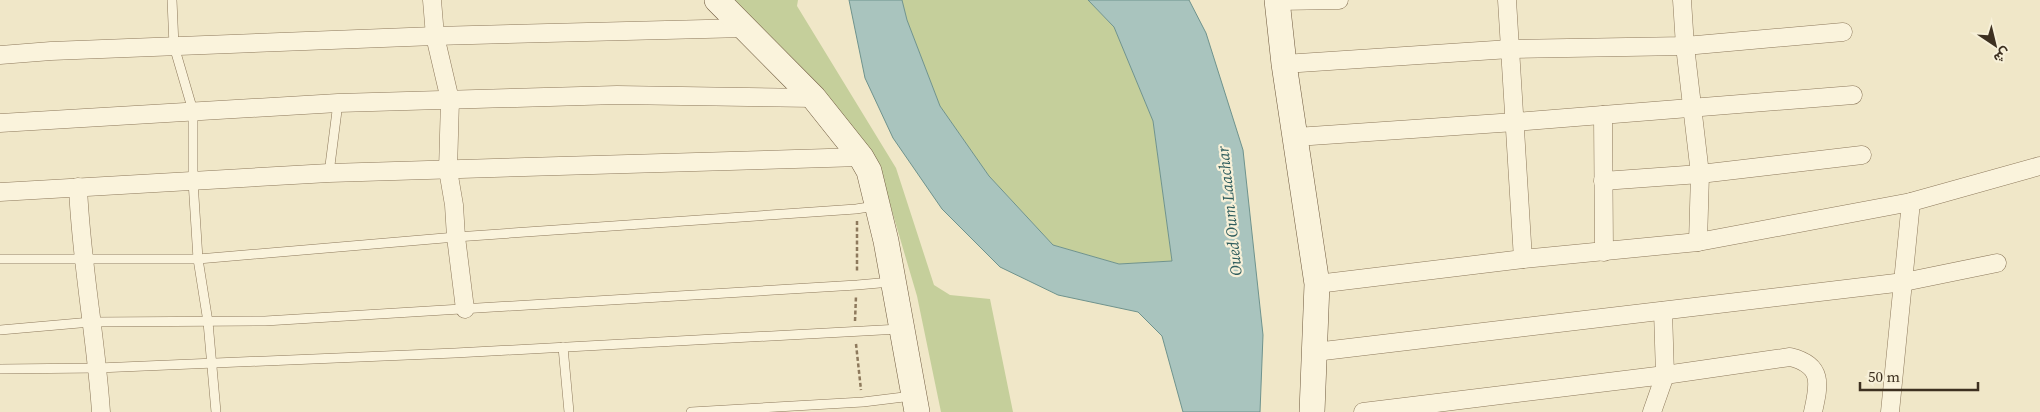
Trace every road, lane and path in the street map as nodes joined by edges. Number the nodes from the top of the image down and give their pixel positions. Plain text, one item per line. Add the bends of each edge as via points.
1 (172, 0) edge
2 (432, 0) edge
3 (717, 0) edge
4 (1339, 0) edge
5 (1507, 0) edge
6 (1682, 0) edge
7 (1277, 1) edge
8 (745, 28) junction
9 (1843, 32) dead end
10 (435, 36) junction
11 (174, 46) junction
12 (1685, 46) junction
13 (1510, 49) junction
14 (0, 55) edge
15 (1284, 64) junction
16 (1853, 95) dead end
17 (814, 98) junction
18 (450, 100) junction
19 (338, 103) junction
20 (1693, 108) junction
21 (192, 111) junction
22 (1603, 115) junction
23 (1515, 122) junction
24 (0, 123) edge
25 (1296, 137) junction
26 (1862, 155) dead end
27 (861, 157) junction
28 (2040, 166) edge
29 (448, 170) junction
30 (329, 173) junction
31 (1700, 174) junction
32 (1603, 180) junction
33 (193, 181) junction
34 (78, 187) junction
35 (0, 192) edge
36 (1911, 202) junction
37 (867, 207) junction
38 (456, 237) junction
39 (1698, 242) junction
40 (1604, 252) junction
41 (0, 259) edge
42 (84, 259) junction
43 (198, 259) junction
44 (1523, 259) junction
45 (1997, 263) dead end
46 (894, 281) junction
47 (1904, 282) junction
48 (1317, 284) junction
49 (857, 285) junction
50 (465, 309) junction
51 (1663, 311) junction
52 (92, 322) junction
53 (208, 322) junction
54 (902, 329) junction
55 (0, 330) edge
56 (854, 333) junction
57 (563, 348) junction
58 (1315, 352) junction
59 (211, 364) junction
60 (98, 368) junction
61 (0, 369) edge
62 (1665, 375) junction
63 (863, 402) junction
64 (916, 404) edge
65 (1444, 407) edge
66 (101, 412) edge
67 (216, 412) edge
68 (569, 412) edge
69 (690, 412) edge
70 (1312, 412) edge
71 (1363, 412) edge
72 (1652, 412) edge
73 (1813, 412) edge
74 (1890, 412) edge

1 - 11 lane
2 - 10 street
3 - 8 main road
4 - 7 street
5 - 13 street
6 - 12 street
7 - 15 main road
8 - 10 street
8 - 17 main road
9 - 12 street
10 - 11 street
10 - 18 street
11 - 14 street
11 - 21 lane
12 - 13 street
12 - 20 street
13 - 15 street
13 - 23 street
15 - 25 main road
16 - 20 street
17 - 18 street via 617,95
17 - 27 main road
18 - 19 street
18 - 29 street
19 - 21 street
19 - 30 lane
20 - 22 street
20 - 31 street
21 - 24 street
21 - 33 lane
22 - 23 street
22 - 32 street
23 - 25 street
23 - 44 street
25 - 48 main road
26 - 31 street
27 - 29 street
27 - 37 main road via 869,171
28 - 36 street
29 - 30 street
29 - 38 street
30 - 33 street
31 - 32 street
31 - 39 street
32 - 40 street
33 - 34 street
33 - 43 lane
34 - 35 street
34 - 42 street
36 - 39 street
36 - 47 street
37 - 38 lane
37 - 46 main road
37 - 49 path
38 - 43 lane
38 - 50 street
39 - 40 street
40 - 44 street
41 - 42 lane
42 - 43 lane
42 - 52 street
43 - 53 lane
44 - 48 street
45 - 47 street
46 - 49 lane
46 - 54 main road
47 - 51 street
47 - 74 street
48 - 58 main road
49 - 50 lane
49 - 56 path
50 - 53 lane
51 - 58 street
51 - 62 street
52 - 53 lane
52 - 55 lane
52 - 60 street
53 - 59 lane
54 - 56 lane
54 - 64 main road
56 - 57 lane
56 - 63 path
57 - 59 lane
57 - 68 lane
58 - 70 main road
59 - 60 lane
59 - 67 lane
60 - 61 lane
60 - 66 street
62 - 65 street
62 - 72 street
62 - 73 street via 1790,358 1800,360 1817,374 1819,385
63 - 64 lane
63 - 69 lane
65 - 71 street

